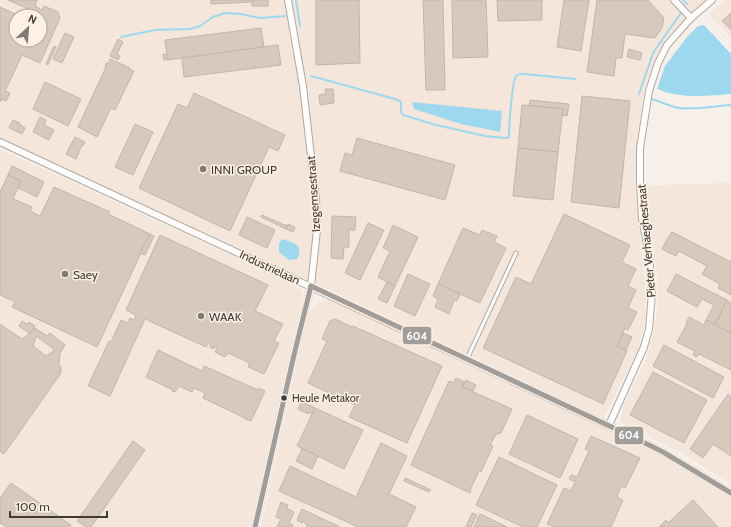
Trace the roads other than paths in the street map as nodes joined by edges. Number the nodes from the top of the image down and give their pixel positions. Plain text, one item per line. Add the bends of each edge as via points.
1 (288, 0) edge
2 (674, 0) edge
3 (712, 0) edge
4 (691, 18) junction
5 (0, 142) edge
6 (516, 253) dead end
7 (311, 286) junction
8 (467, 359) junction
9 (609, 425) junction
10 (731, 493) edge
11 (256, 527) edge

1 - 7 street, Izegemsestraat via 303,86 316,200 318,230
2 - 4 street
3 - 4 street, Pieter Verhaeghestraat
4 - 9 street, Pieter Verhaeghestraat via 668,45 658,63 649,91 640,148 640,184 652,294 650,323 644,347
5 - 7 street, Industrielaan
6 - 8 lane
7 - 8 street, Industrielaan
7 - 11 street, Izegemsestraat
8 - 9 street, Industrielaan
9 - 10 street, Industrielaan via 663,452

